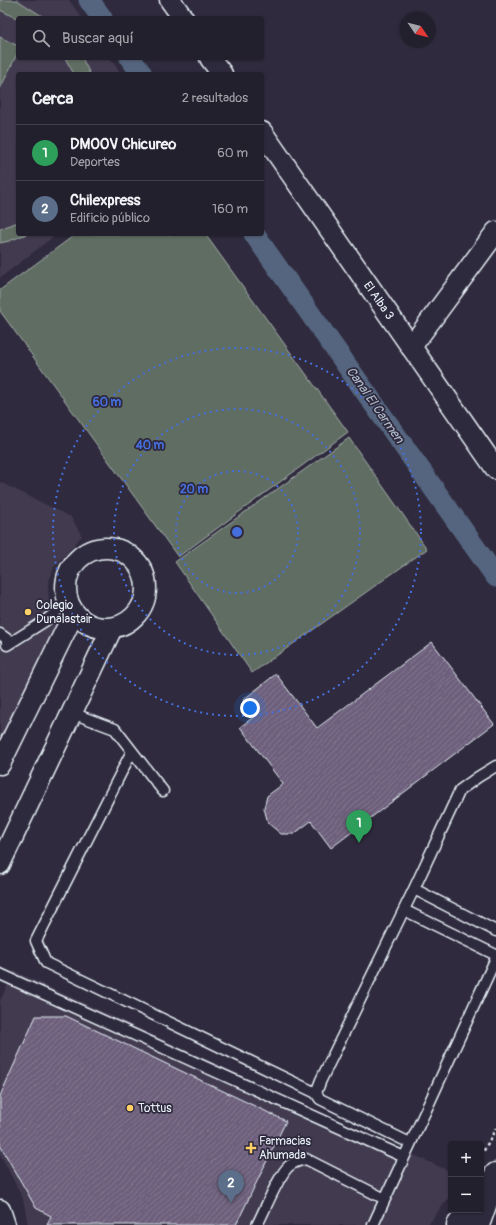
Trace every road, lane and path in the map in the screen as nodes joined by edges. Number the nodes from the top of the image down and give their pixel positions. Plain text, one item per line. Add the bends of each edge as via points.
1 (170, 0) edge
2 (182, 16) edge
3 (212, 60) edge
4 (220, 72) edge
5 (264, 135) edge
6 (496, 232) edge
7 (412, 347) junction
8 (496, 469) edge
9 (71, 607) junction
10 (112, 628) junction
11 (0, 634) edge
12 (72, 713) junction
13 (132, 751) junction
14 (0, 764) edge
15 (496, 766) edge
16 (163, 791) dead end
17 (0, 864) edge
18 (414, 889) junction
19 (404, 910) junction
20 (496, 931) edge
21 (496, 955) edge
22 (496, 958) edge
23 (0, 974) edge
24 (316, 1093) junction
25 (496, 1128) edge
26 (410, 1143) junction
27 (484, 1150) edge
28 (404, 1157) junction
29 (490, 1183) edge
30 (384, 1199) junction
31 (0, 1210) edge
32 (468, 1213) edge
33 (5, 1225) edge
34 (257, 1225) edge
35 (373, 1225) edge
36 (458, 1225) edge
37 (478, 1225) edge

1 - 2 street
3 - 4 street
5 - 7 street, El Alba 3
6 - 7 street
7 - 8 street, El Alba 3
9 - 10 street via 84,622 97,627
9 - 10 street via 66,588 69,574 76,562 87,553 101,549 109,548 123,552 136,562 144,574 146,594 137,615 125,624
9 - 11 lane via 7,645 7,639
9 - 14 street
10 - 12 street
12 - 13 lane via 115,729
12 - 17 street
13 - 16 lane
13 - 24 lane via 36,941 46,963
15 - 18 lane via 460,790
18 - 19 lane
18 - 20 lane
19 - 21 lane
19 - 24 lane
22 - 26 lane
23 - 28 lane
24 - 26 lane via 320,1099
25 - 27 path
26 - 28 lane
28 - 30 lane
29 - 37 street
30 - 34 lane via 306,1159 299,1160 288,1167
30 - 35 lane
31 - 33 street
32 - 36 street

